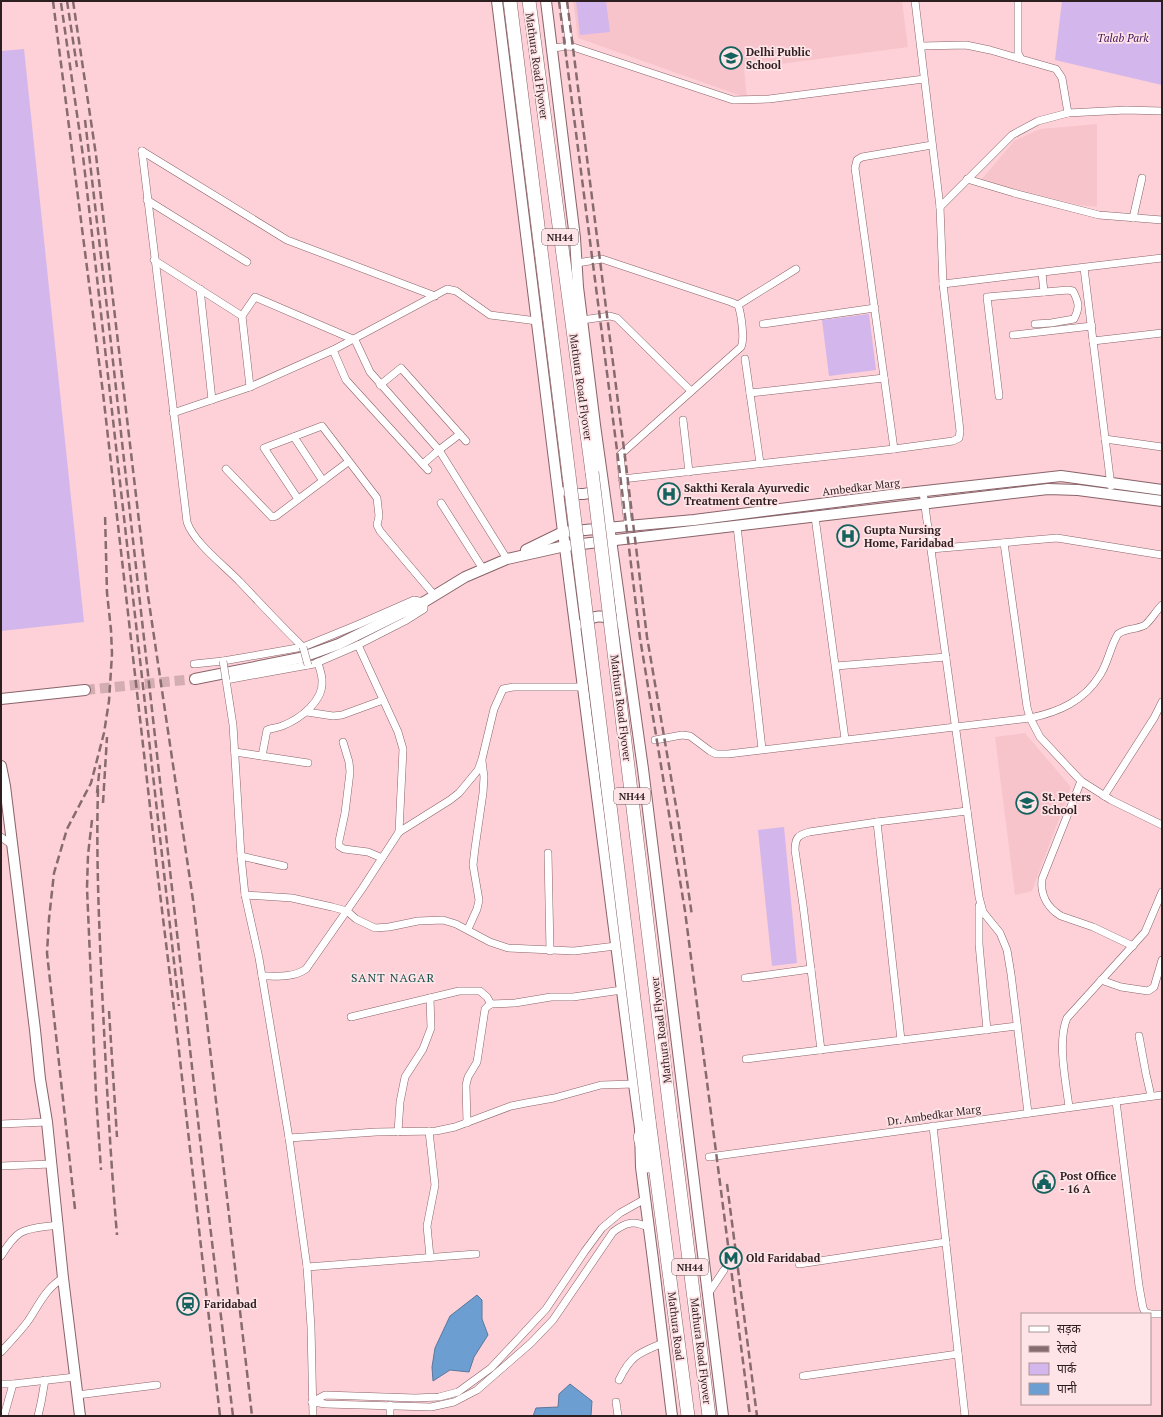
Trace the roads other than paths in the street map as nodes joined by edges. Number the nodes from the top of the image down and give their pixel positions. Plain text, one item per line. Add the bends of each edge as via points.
1 (497, 1) edge
2 (510, 1) edge
3 (529, 1) edge
4 (546, 1) edge
5 (563, 1) edge
6 (915, 1) edge
7 (1018, 1) edge
8 (570, 46) junction
9 (921, 46) junction
10 (552, 48) junction
11 (1021, 59) junction
12 (924, 79) junction
13 (1162, 111) edge
14 (1068, 113) junction
15 (932, 145) junction
16 (1142, 178) dead end
17 (967, 179) junction
18 (147, 200) junction
19 (940, 207) junction
20 (1133, 218) junction
21 (1162, 220) edge
22 (1162, 258) edge
23 (154, 260) junction
24 (247, 262) dead end
25 (577, 263) junction
26 (1084, 268) junction
27 (796, 269) dead end
28 (1042, 273) junction
29 (943, 284) junction
30 (200, 289) junction
31 (1044, 292) junction
32 (435, 296) junction
33 (738, 305) junction
34 (875, 308) junction
35 (242, 316) junction
36 (582, 320) junction
37 (537, 321) junction
38 (764, 324) dead end
39 (1035, 324) dead end
40 (1092, 326) junction
41 (1162, 333) edge
42 (1013, 335) dead end
43 (355, 340) junction
44 (1093, 341) junction
45 (333, 350) junction
46 (745, 359) dead end
47 (884, 378) junction
48 (380, 385) junction
49 (250, 387) junction
50 (691, 391) junction
51 (750, 393) junction
52 (999, 396) dead end
53 (212, 400) junction
54 (173, 413) junction
55 (683, 420) dead end
56 (595, 425) junction
57 (460, 434) junction
58 (294, 437) junction
59 (1105, 439) junction
60 (466, 441) dead end
61 (1162, 447) edge
62 (894, 449) junction
63 (439, 450) junction
64 (348, 462) junction
65 (760, 463) junction
66 (423, 464) junction
67 (226, 469) dead end
68 (428, 470) dead end
69 (689, 472) junction
70 (602, 478) junction
71 (622, 479) junction
72 (323, 480) junction
73 (557, 483) junction
74 (1111, 483) junction
75 (1162, 490) edge
76 (923, 492) junction
77 (1112, 494) junction
78 (298, 500) junction
79 (1162, 500) edge
80 (441, 503) dead end
81 (925, 503) junction
82 (815, 517) junction
83 (628, 526) junction
84 (737, 526) junction
85 (610, 527) junction
86 (563, 532) junction
87 (611, 541) junction
88 (1004, 543) junction
89 (565, 546) junction
90 (931, 549) junction
91 (1162, 555) edge
92 (509, 558) junction
93 (483, 569) junction
94 (435, 596) junction
95 (424, 602) junction
96 (1162, 605) edge
97 (622, 625) junction
98 (576, 630) junction
99 (358, 645) junction
100 (303, 647) junction
101 (946, 657) junction
102 (223, 661) junction
103 (318, 662) junction
104 (194, 664) dead end
105 (308, 665) junction
106 (836, 666) junction
107 (195, 679) tunnel mouth
108 (226, 680) junction
109 (583, 687) junction
110 (85, 690) tunnel mouth
111 (1, 700) edge
112 (383, 700) junction
113 (1162, 702) edge
114 (307, 712) junction
115 (1030, 718) junction
116 (956, 726) junction
117 (845, 739) junction
118 (655, 740) dead end
119 (343, 742) dead end
120 (762, 749) junction
121 (235, 752) junction
122 (262, 756) junction
123 (482, 759) junction
124 (308, 763) dead end
125 (1, 766) edge
126 (1081, 781) junction
127 (1104, 796) junction
128 (967, 811) junction
129 (877, 822) junction
130 (1162, 825) edge
131 (399, 832) junction
132 (1, 838) edge
133 (12, 845) junction
134 (548, 853) dead end
135 (241, 856) junction
136 (382, 858) junction
137 (284, 866) dead end
138 (1162, 892) edge
139 (246, 895) junction
140 (979, 898) junction
141 (347, 911) junction
142 (468, 929) junction
143 (616, 946) junction
144 (1133, 946) junction
145 (550, 950) junction
146 (1162, 960) edge
147 (811, 969) junction
148 (262, 976) junction
149 (745, 978) dead end
150 (1101, 980) junction
151 (622, 990) junction
152 (430, 998) junction
153 (491, 1004) junction
154 (351, 1017) dead end
155 (1017, 1026) junction
156 (987, 1030) junction
157 (1140, 1036) dead end
158 (901, 1040) junction
159 (821, 1050) junction
160 (746, 1059) dead end
161 (634, 1084) junction
162 (1162, 1095) edge
163 (1151, 1096) junction
164 (1116, 1101) junction
165 (1069, 1107) junction
166 (1028, 1113) junction
167 (47, 1122) junction
168 (467, 1123) junction
169 (1, 1124) edge
170 (933, 1126) junction
171 (429, 1131) junction
172 (398, 1132) junction
173 (640, 1136) junction
174 (289, 1138) junction
175 (709, 1157) dead end
176 (51, 1164) junction
177 (1, 1166) edge
178 (645, 1199) junction
179 (661, 1212) junction
180 (58, 1225) junction
181 (649, 1228) junction
182 (946, 1242) junction
183 (476, 1254) dead end
184 (1, 1256) edge
185 (430, 1257) junction
186 (799, 1264) dead end
187 (307, 1267) junction
188 (724, 1270) dead end
189 (63, 1278) junction
190 (708, 1294) junction
191 (1148, 1313) edge
192 (1151, 1314) edge
193 (1162, 1314) edge
194 (663, 1343) junction
195 (1, 1352) edge
196 (958, 1354) junction
197 (803, 1376) dead end
198 (75, 1377) junction
199 (44, 1380) junction
200 (619, 1380) dead end
201 (1, 1384) edge
202 (13, 1384) junction
203 (158, 1385) dead end
204 (77, 1395) junction
205 (312, 1402) junction
206 (616, 1402) dead end
207 (390, 1405) junction
208 (4, 1416) edge
209 (38, 1416) edge
210 (80, 1416) edge
211 (313, 1416) edge
212 (390, 1416) edge
213 (618, 1416) edge
214 (672, 1416) edge
215 (688, 1416) edge
216 (710, 1416) edge
217 (723, 1416) edge
218 (965, 1416) edge

1 - 37 main road
2 - 179 highway, Mathura Road Flyover / NH44, bridge
3 - 216 highway, Mathura Road Flyover / NH44, bridge via 592,472
4 - 10 main road
5 - 8 street
6 - 9 street
7 - 11 street via 1018,54
8 - 10 street
8 - 12 street via 733,100 769,99
9 - 11 street via 966,45
9 - 12 street
10 - 25 main road
11 - 14 street via 1056,69 1062,78
12 - 15 street
13 - 14 street
14 - 17 street via 1038,121 1012,135
15 - 19 street
15 - 34 street via 862,156 857,160 855,168
16 - 20 street
17 - 19 street
17 - 20 street via 1099,215
18 - 23 street
18 - 24 street
18 - 32 street via 142,151 288,240
19 - 29 street
20 - 21 street
22 - 26 street
23 - 30 street
23 - 54 street
25 - 33 street via 602,258
25 - 36 main road
26 - 28 street
26 - 40 street
27 - 33 street
28 - 29 street
28 - 31 street
29 - 62 street via 959,438
30 - 35 street
30 - 53 street
31 - 39 street via 1073,291 1078,309 1074,319
31 - 52 street via 987,297
32 - 37 street via 447,289 456,291 490,315
32 - 43 street
33 - 50 street via 742,344
34 - 38 street
34 - 47 street
35 - 43 street via 255,297
35 - 49 street
36 - 50 street via 610,316 616,318
36 - 56 main road
37 - 73 main road
40 - 42 street
40 - 44 street
41 - 44 street
43 - 45 street
43 - 48 street via 370,372
44 - 59 street
45 - 49 street
45 - 66 street via 346,380
46 - 51 street
47 - 51 street
47 - 62 street
48 - 57 street via 401,368
48 - 63 street
49 - 53 street
50 - 71 street via 623,451 620,455
51 - 65 street
53 - 54 street
54 - 100 street via 190,530
55 - 69 street
56 - 70 main road
56 - 85 main road via 602,444
57 - 60 street
57 - 63 street
58 - 64 street via 322,426
58 - 72 street
58 - 78 street via 264,448
59 - 61 street
59 - 74 street
62 - 65 street
63 - 66 street
63 - 92 street
64 - 72 street
64 - 94 street via 377,498 377,525 380,531
65 - 69 street
66 - 68 street
67 - 78 street via 272,517
69 - 71 street
70 - 73 main road via 597,488 587,493 566,491
70 - 85 main road
71 - 83 street
72 - 78 street
73 - 86 main road
74 - 75 main road, Ambedkar Marg
74 - 76 main road, Ambedkar Marg via 1062,476
74 - 77 street
76 - 81 street
76 - 83 main road, Ambedkar Marg
77 - 79 main road
77 - 81 main road via 1048,490
80 - 93 street
81 - 82 main road
81 - 90 street
82 - 84 main road
82 - 106 street
83 - 85 main road, Ambedkar Marg
84 - 87 main road
84 - 120 street
85 - 86 main road, Ambedkar Marg
85 - 87 main road
86 - 89 main road
86 - 92 main road, Ambedkar Marg
87 - 89 main road
87 - 97 main road
88 - 90 street
88 - 91 street via 1057,538
88 - 115 street
89 - 92 main road
89 - 98 main road
90 - 101 street
92 - 93 main road
93 - 94 main road
94 - 95 main road
95 - 99 street via 424,609 405,622
95 - 100 street via 414,600
95 - 107 main road via 316,653
96 - 115 street via 1146,624 1118,634 1101,674 1078,699 1050,714
97 - 98 main road via 607,617 598,616 589,618
97 - 190 main road via 643,769
98 - 109 main road
99 - 103 street
99 - 112 street
100 - 102 street
100 - 105 street, bridge
101 - 106 street
101 - 116 street
102 - 104 street
102 - 108 street, bridge
103 - 105 street
103 - 114 street via 322,681 320,694
105 - 108 street
106 - 117 street
108 - 121 street
109 - 123 street via 503,689 494,709
109 - 143 main road
110 - 111 main road
112 - 114 street via 342,715
112 - 131 street via 403,749
113 - 127 street
114 - 122 street via 287,724 267,730
115 - 116 street
115 - 126 street via 1040,737
116 - 117 street
116 - 128 street
117 - 120 street
118 - 120 street via 690,736 716,754
119 - 136 street via 350,772 339,846 368,852
121 - 122 street
121 - 135 street
122 - 124 street
123 - 131 street via 478,770 459,793
123 - 142 street via 483,794 473,865 479,900
125 - 133 main road via 6,786
126 - 127 street
126 - 144 street via 1042,879 1043,894 1054,912
127 - 130 street
128 - 129 street
128 - 140 street
129 - 147 street via 809,832 802,834 795,842
129 - 158 street
131 - 136 street
132 - 133 street
133 - 167 main road
134 - 145 street
135 - 137 street
135 - 139 street
136 - 141 street
138 - 144 street via 1145,932
139 - 141 street via 292,898
139 - 148 street
140 - 155 street via 983,912 1000,933 1007,950
140 - 156 street via 979,944
141 - 142 street via 356,919 375,928 443,920
141 - 148 street via 306,969 291,975
142 - 145 street via 490,942 508,948
143 - 145 street via 574,951
143 - 151 main road
144 - 150 street
146 - 150 street via 1154,988 1148,991 1121,987
147 - 149 street
147 - 159 street
148 - 174 street
150 - 165 street via 1067,1018 1064,1026 1063,1055
151 - 153 street
151 - 161 main road
152 - 153 street via 473,990 487,996
152 - 154 street
152 - 172 street via 431,1028 423,1049 405,1077
153 - 168 street via 486,1009 477,1062 466,1085
155 - 156 street
155 - 166 street
156 - 158 street
157 - 163 street
158 - 159 street
159 - 160 street
161 - 168 street via 601,1085 511,1106
161 - 173 main road
162 - 163 street, Dr. Ambedkar Marg
163 - 164 street, Dr. Ambedkar Marg
164 - 165 street, Dr. Ambedkar Marg
164 - 191 street via 1139,1286 1143,1308
165 - 166 street, Dr. Ambedkar Marg
166 - 170 street, Dr. Ambedkar Marg
167 - 169 street
167 - 176 main road
168 - 171 street
170 - 175 street, Dr. Ambedkar Marg
170 - 182 street
171 - 172 street
171 - 185 street via 435,1185 427,1226
172 - 174 street
173 - 178 main road via 640,1167
173 - 179 highway
174 - 187 street
176 - 177 street
176 - 180 main road
178 - 181 main road
178 - 205 street via 620,1213 602,1228 546,1309 491,1368 458,1392 439,1397 415,1398 325,1395
179 - 215 highway, Mathura Road / NH44
180 - 184 street via 19,1234
180 - 189 main road
181 - 194 main road
181 - 207 street via 633,1222 620,1226 613,1232 553,1320 531,1343 477,1390 454,1402 431,1407
182 - 186 street
182 - 196 street
183 - 185 street
185 - 187 street
187 - 205 street
188 - 190 street
189 - 195 street via 52,1285 27,1322
189 - 198 main road
190 - 217 main road
192 - 193 street
194 - 200 street via 638,1353 626,1366
194 - 214 main road
196 - 197 street
196 - 218 street
198 - 199 street
198 - 204 main road
199 - 202 street
199 - 209 street
201 - 202 street
202 - 208 street
203 - 204 street
204 - 210 main road
205 - 207 street
205 - 211 street
206 - 213 street
207 - 212 street

